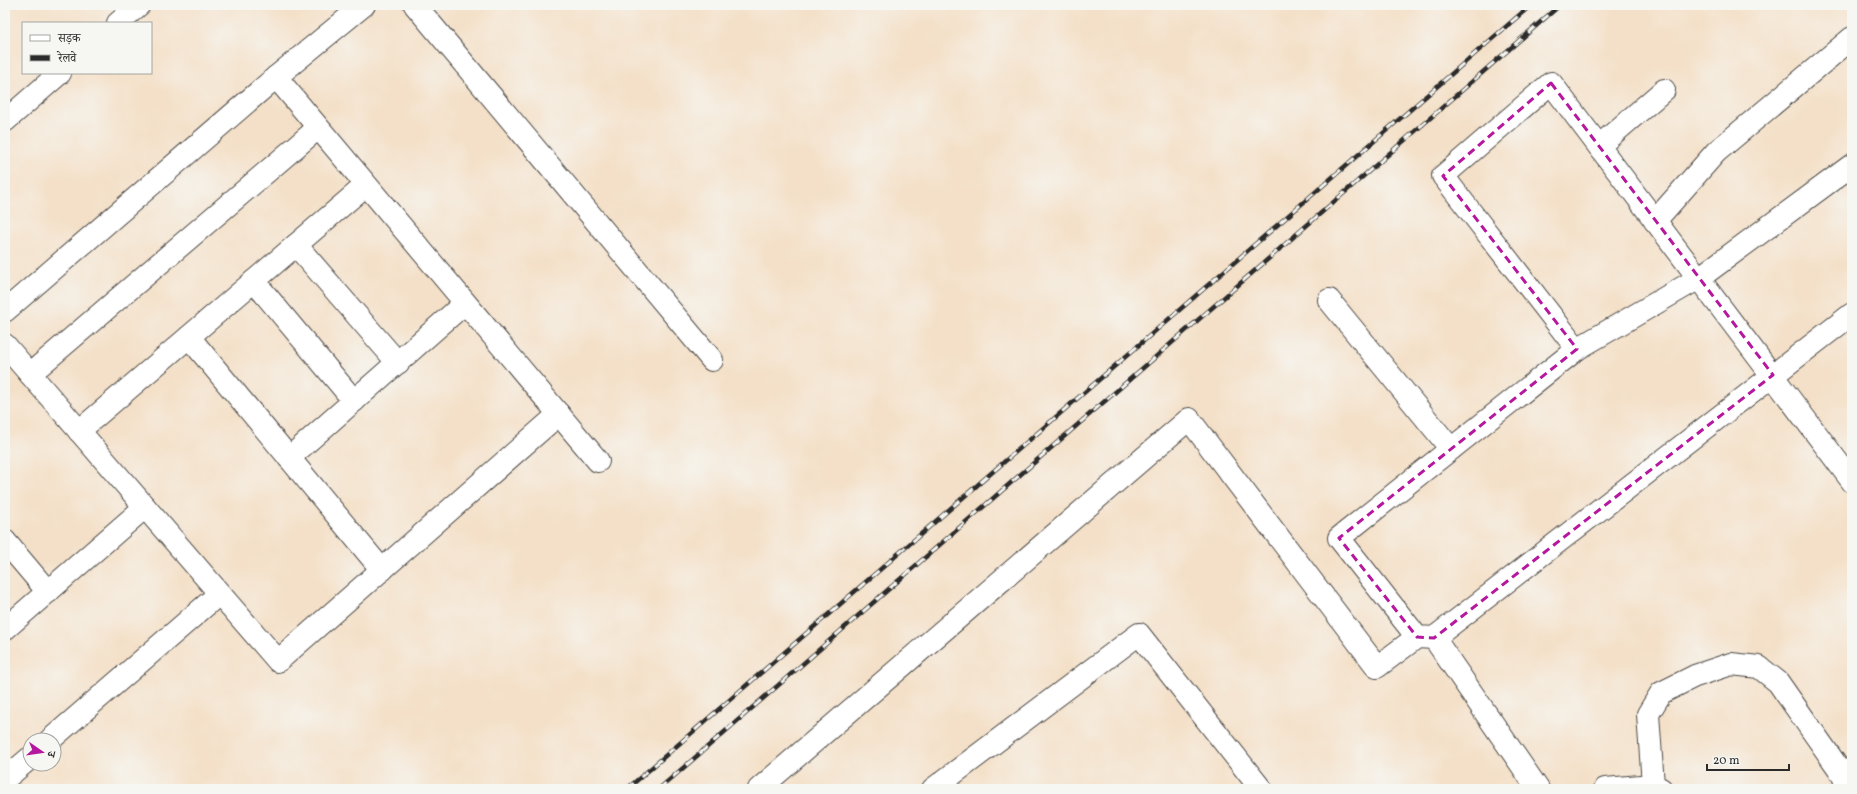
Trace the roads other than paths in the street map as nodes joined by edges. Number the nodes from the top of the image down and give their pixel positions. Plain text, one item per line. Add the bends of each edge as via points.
1 (139, 5) edge
2 (364, 5) edge
3 (415, 5) edge
4 (119, 22) edge
5 (1852, 38) edge
6 (59, 74) edge
7 (276, 77) junction
8 (1664, 90) dead end
9 (5, 121) edge
10 (318, 128) junction
11 (1599, 146) junction
12 (1852, 165) edge
13 (366, 185) junction
14 (1655, 221) junction
15 (296, 245) junction
16 (1698, 278) junction
17 (254, 281) junction
18 (1330, 300) dead end
19 (466, 303) junction
20 (5, 311) edge
21 (1852, 314) edge
22 (188, 337) junction
23 (5, 344) edge
24 (1578, 350) junction
25 (712, 360) dead end
26 (398, 363) junction
27 (30, 374) junction
28 (1773, 375) junction
29 (354, 401) junction
30 (559, 414) junction
31 (79, 431) junction
32 (1451, 449) junction
33 (289, 458) junction
34 (598, 461) dead end
35 (1852, 481) edge
36 (145, 507) junction
37 (5, 541) edge
38 (382, 570) junction
39 (48, 592) junction
40 (219, 594) junction
41 (5, 629) edge
42 (1425, 637) junction
43 (59, 732) edge
44 (22, 765) edge
45 (5, 779) edge
46 (1657, 787) edge
47 (759, 789) edge
48 (933, 789) edge
49 (1261, 789) edge
50 (1538, 789) edge
51 (1605, 789) edge
52 (1843, 789) edge

1 - 4 street
2 - 7 street
3 - 25 street
5 - 14 street via 1716,152
6 - 9 street
7 - 10 street
7 - 20 street
8 - 11 street
10 - 13 street
10 - 27 street
11 - 14 street
11 - 24 street via 1551,83 1443,176
12 - 16 street
13 - 15 street
13 - 19 street
14 - 16 street
15 - 17 street
15 - 26 street
16 - 24 street
16 - 28 street
17 - 22 street
17 - 29 street
18 - 32 street
19 - 26 street
19 - 30 street
21 - 28 street
22 - 31 street
22 - 33 street
23 - 27 street
24 - 32 street
26 - 29 street
27 - 31 street
28 - 35 street
28 - 42 street
29 - 33 street
30 - 34 street
30 - 38 street
31 - 36 street
32 - 42 street via 1339,538
33 - 38 street
36 - 39 street
36 - 40 street
37 - 39 street
38 - 40 street via 278,661
39 - 41 street
40 - 43 street
42 - 47 street via 1377,667 1189,419
42 - 50 street
44 - 45 street
46 - 51 street
46 - 52 street via 1648,714 1661,693 1695,676 1731,664 1759,667 1778,682 1839,769 1847,783
48 - 49 street via 1139,634

